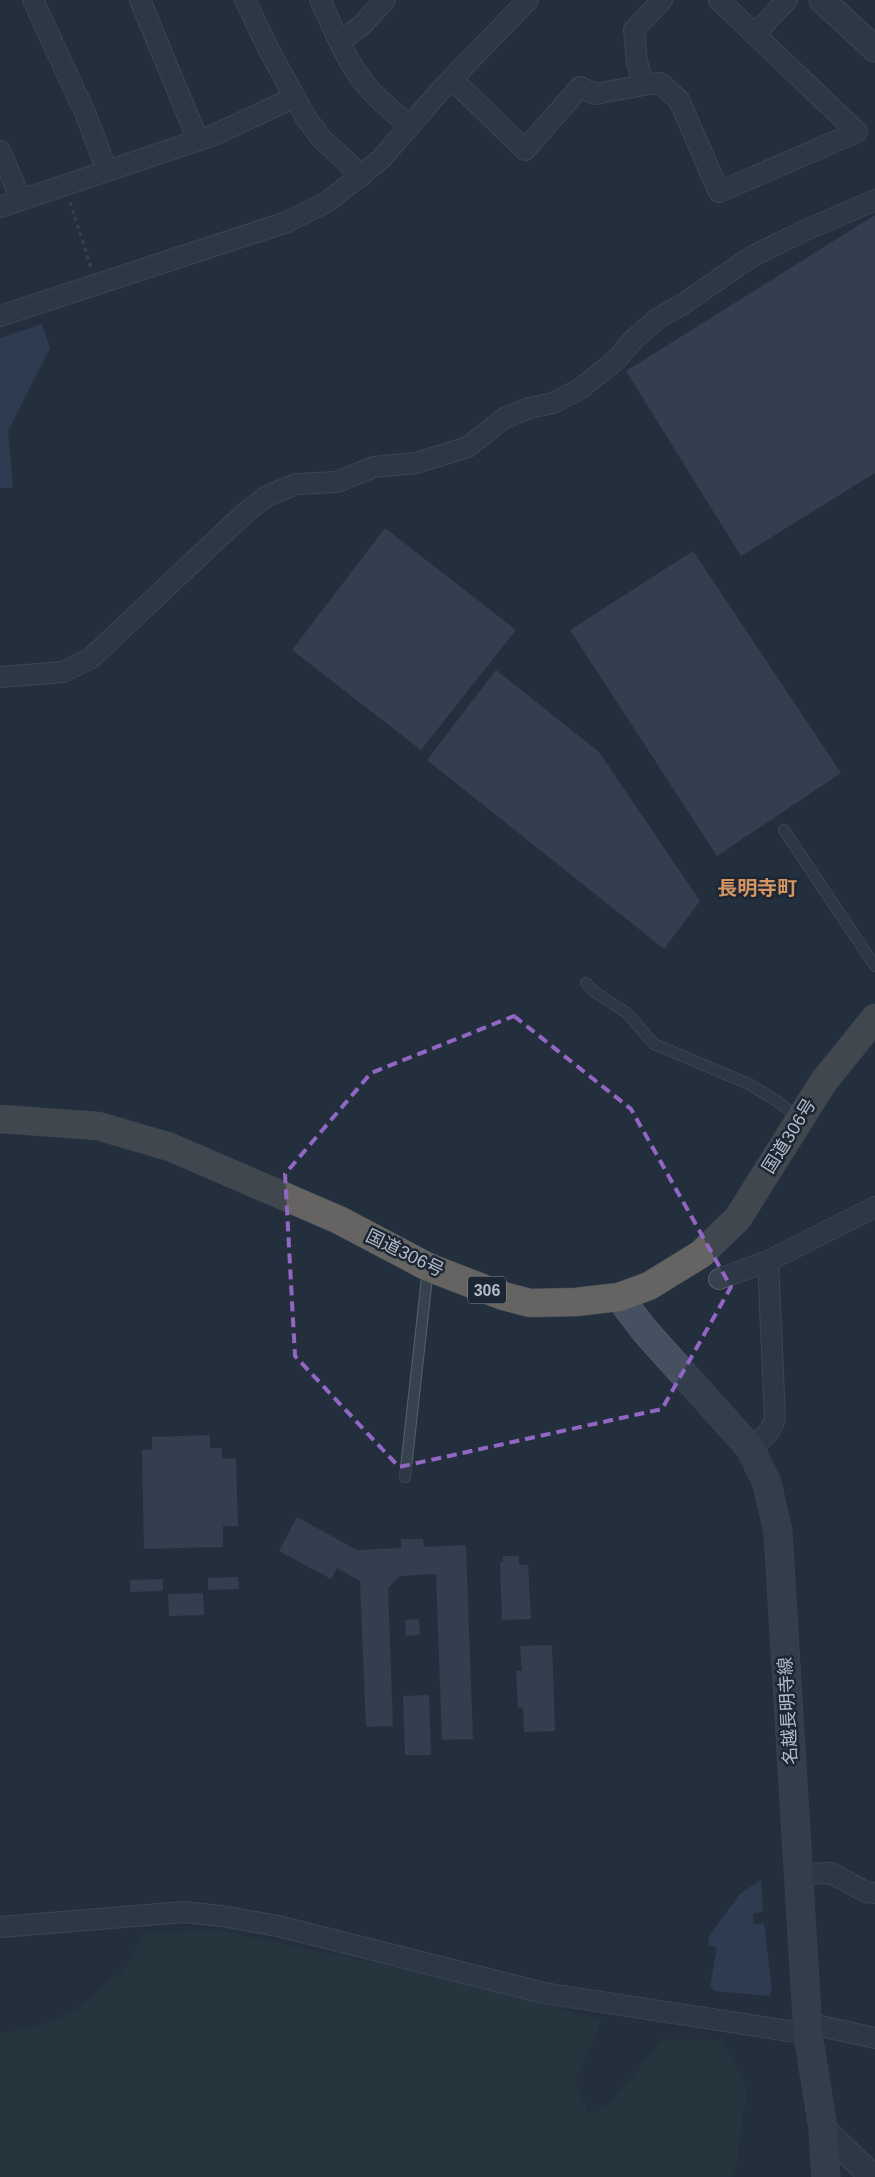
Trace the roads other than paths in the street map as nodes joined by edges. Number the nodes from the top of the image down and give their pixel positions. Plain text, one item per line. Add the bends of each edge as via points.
1 (33, 0) edge
2 (140, 0) edge
3 (244, 0) edge
4 (320, 0) edge
5 (385, 0) edge
6 (528, 0) edge
7 (662, 0) edge
8 (719, 0) edge
9 (787, 0) edge
10 (822, 0) edge
11 (755, 34) junction
12 (340, 41) junction
13 (875, 49) edge
14 (452, 80) junction
15 (644, 85) junction
16 (295, 98) junction
17 (410, 126) junction
18 (198, 140) junction
19 (0, 151) edge
20 (107, 170) junction
21 (362, 176) junction
22 (22, 199) junction
23 (875, 200) edge
24 (0, 207) edge
25 (0, 316) edge
26 (0, 677) edge
27 (784, 830) dead end
28 (875, 966) edge
29 (586, 983) dead end
30 (875, 1018) edge
31 (0, 1119) edge
32 (799, 1119) junction
33 (875, 1207) edge
34 (768, 1261) junction
35 (428, 1267) junction
36 (718, 1279) dead end
37 (619, 1297) junction
38 (750, 1448) junction
39 (405, 1477) dead end
40 (797, 1874) junction
41 (875, 1893) edge
42 (0, 1927) edge
43 (807, 2029) junction
44 (875, 2038) edge
45 (823, 2129) junction
46 (826, 2177) edge
47 (873, 2177) edge

1 - 20 street via 82,106
2 - 18 street
3 - 16 street
4 - 12 street
5 - 12 street via 362,25
6 - 14 street
7 - 15 street via 634,30 637,62
8 - 11 street
9 - 11 street
10 - 13 street
11 - 15 street via 857,132 719,192 679,100 660,83
12 - 17 street via 362,81
14 - 15 street via 525,150 580,87 595,94
14 - 17 street
16 - 18 street
16 - 21 street via 322,139
17 - 21 street
18 - 20 street
19 - 22 street
20 - 22 street
21 - 25 street via 327,202 287,222
22 - 24 street
23 - 26 street via 751,257 657,319 616,360 580,389 553,403 529,408 503,419 468,447 416,463 374,467 337,482 296,484 273,492 245,513 91,658 62,672
27 - 28 lane
29 - 32 lane via 627,1012 654,1044 749,1084
30 - 32 highway, 国道306号 / 306 via 824,1080
31 - 35 highway, 国道306号 / 306 via 98,1126 170,1147 339,1220
32 - 37 highway, 国道306号 / 306 via 738,1218 701,1254 650,1286
33 - 34 street
34 - 36 street
34 - 38 street via 775,1418 768,1433
35 - 37 highway, 国道306号 / 306 via 530,1303
35 - 39 lane
37 - 38 main road, 名越長明寺線 via 644,1331
38 - 40 main road, 名越長明寺線 via 767,1483 778,1532
40 - 41 street via 831,1873 866,1892
40 - 43 main road, 名越長明寺線
42 - 43 street via 184,1912 222,1916 278,1926 544,1993
43 - 44 street
43 - 45 main road, 名越長明寺線
45 - 46 main road, 名越長明寺線
45 - 47 street

